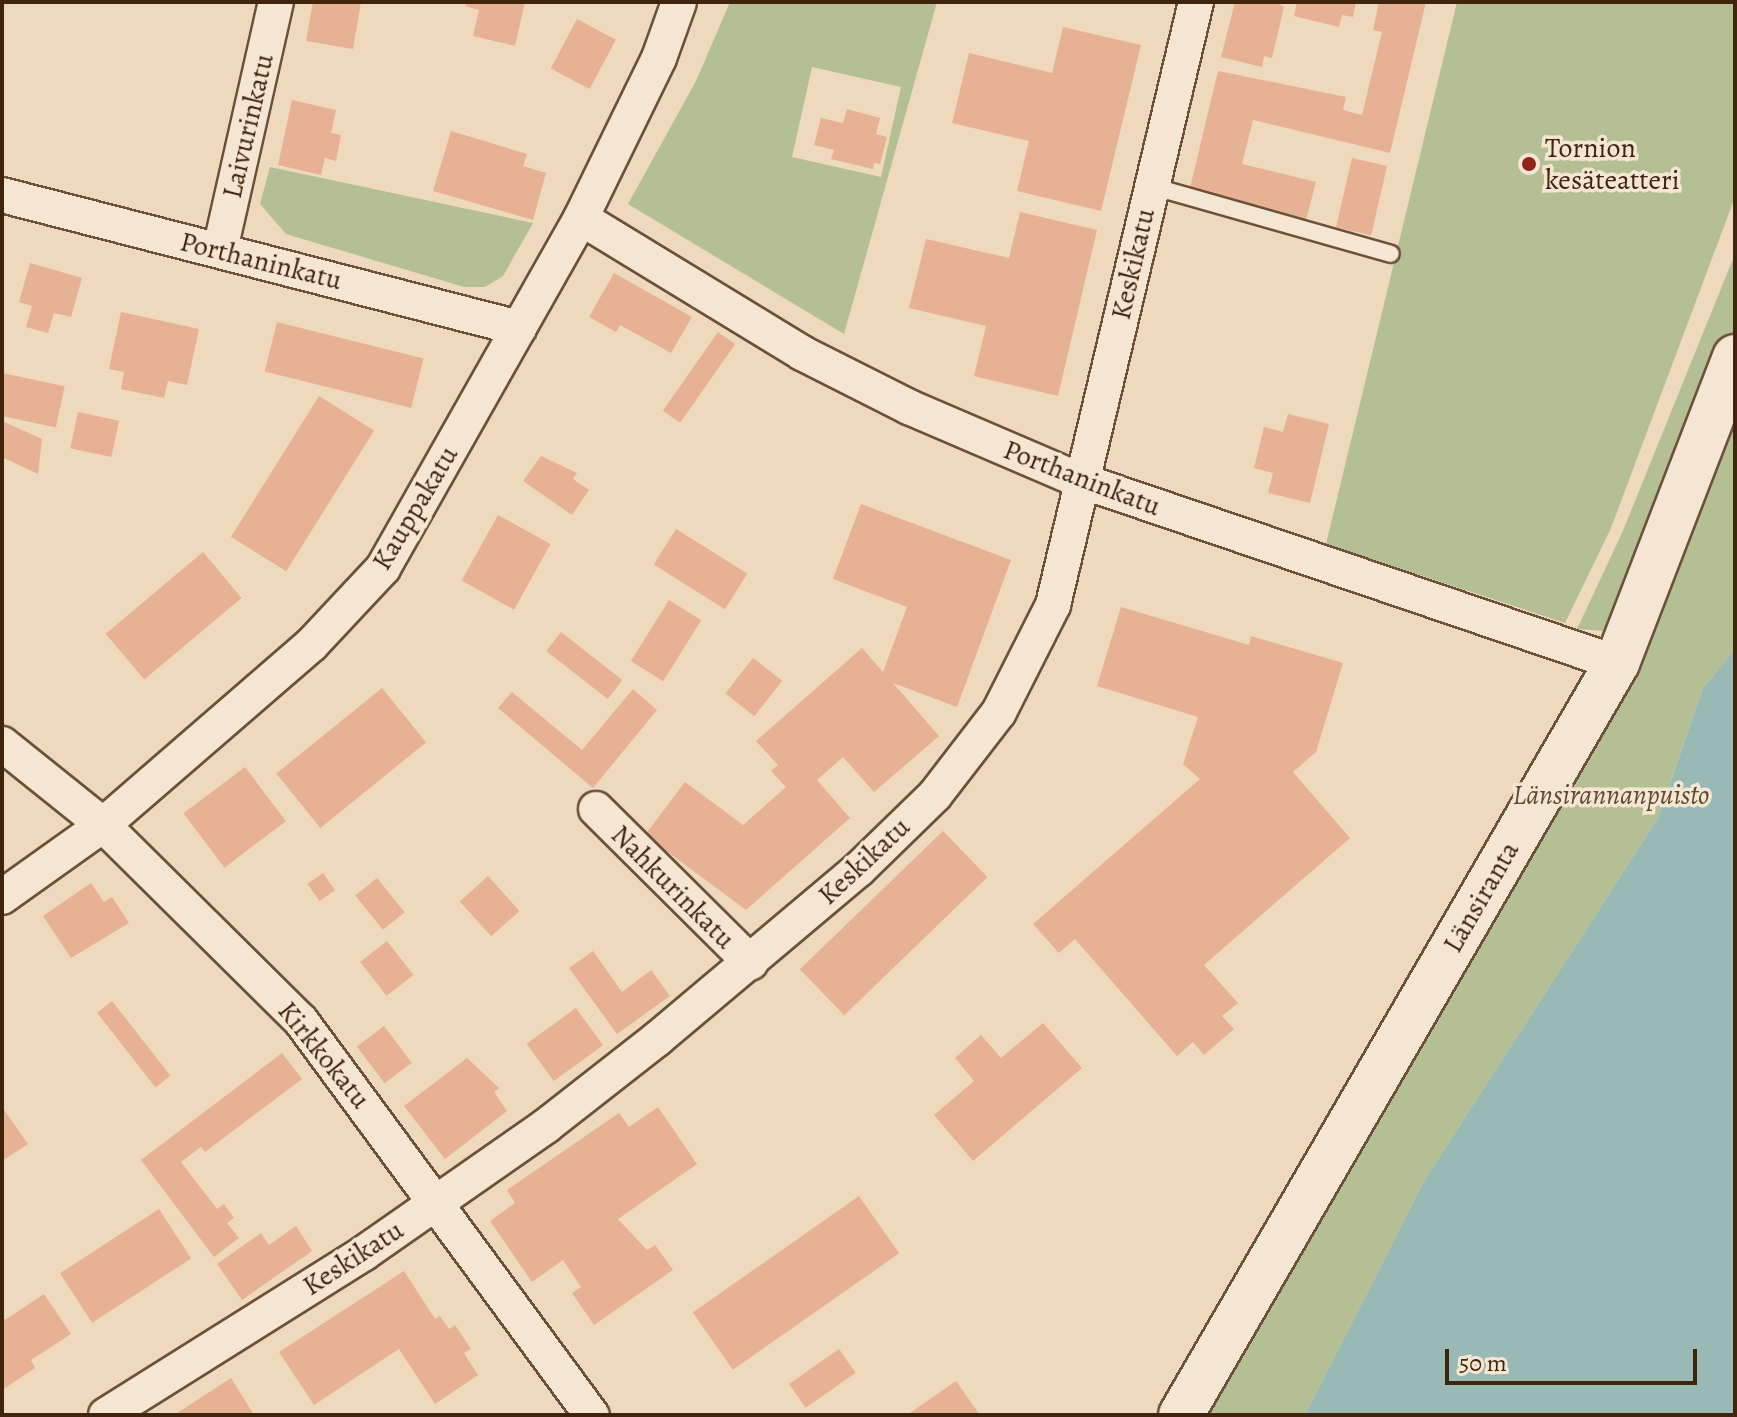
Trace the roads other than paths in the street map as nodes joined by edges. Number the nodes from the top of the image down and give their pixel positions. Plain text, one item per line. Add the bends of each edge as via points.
1 (276, 2) edge
2 (679, 2) edge
3 (1196, 2) edge
4 (1151, 186) junction
5 (2, 195) edge
6 (581, 218) junction
7 (220, 250) junction
8 (1391, 254) dead end
9 (519, 328) junction
10 (1735, 357) edge
11 (1082, 481) junction
12 (1617, 663) junction
13 (2, 744) edge
14 (596, 809) dead end
15 (103, 825) junction
16 (2, 897) edge
17 (751, 963) junction
18 (437, 1202) junction
19 (106, 1415) edge
20 (592, 1415) edge
21 (1181, 1415) edge

1 - 7 street, Laivurinkatu
2 - 6 street, Kauppakatu via 659,58
3 - 4 street, Keskikatu
4 - 8 lane
4 - 11 street, Keskikatu
5 - 7 street, Porthaninkatu
6 - 9 street, Kauppakatu
6 - 11 street, Porthaninkatu via 802,353 909,407
7 - 9 street, Porthaninkatu
9 - 15 street, Kauppakatu via 383,568 312,644
10 - 12 street, Länsiranta
11 - 12 street, Porthaninkatu
11 - 17 street, Keskikatu via 1053,605 999,712 935,795
12 - 21 street, Länsiranta
13 - 15 street, Kirkkokatu
14 - 17 street, Nahkurinkatu
15 - 16 street, Kauppakatu
15 - 18 street, Kirkkokatu via 301,1021
17 - 18 street, Keskikatu via 546,1126
18 - 19 street, Keskikatu
18 - 20 street, Kirkkokatu

